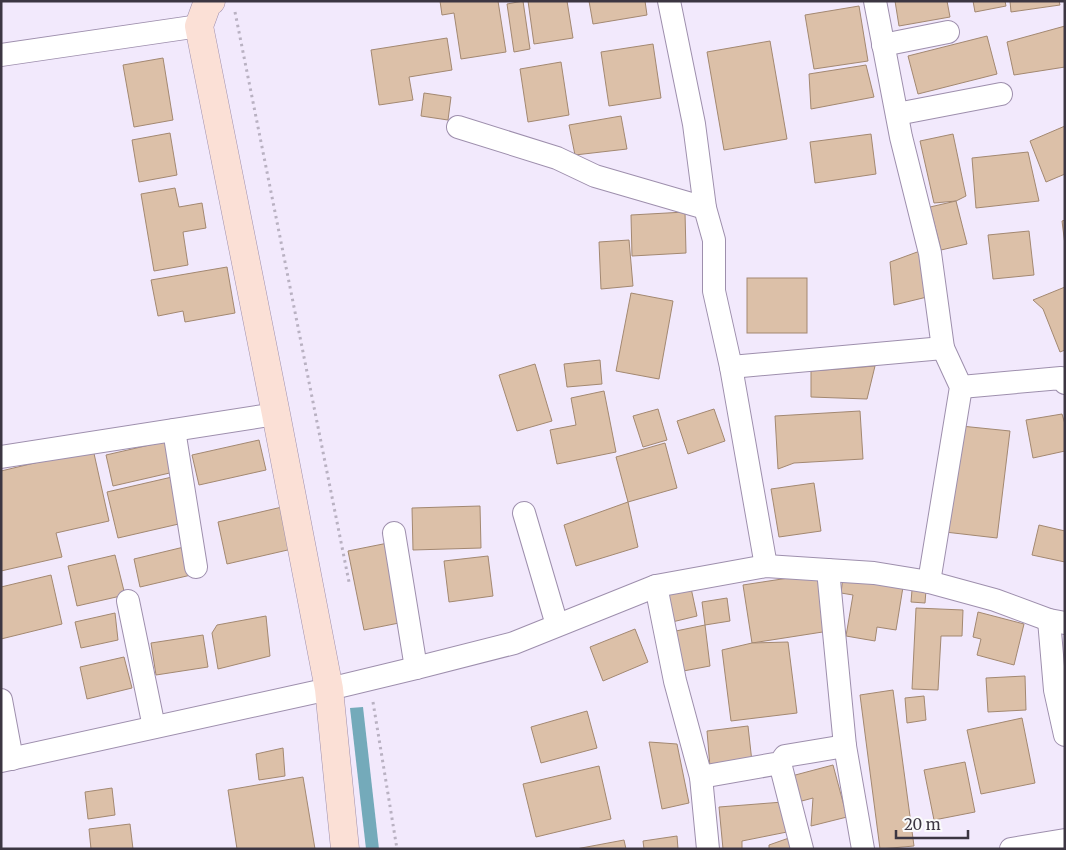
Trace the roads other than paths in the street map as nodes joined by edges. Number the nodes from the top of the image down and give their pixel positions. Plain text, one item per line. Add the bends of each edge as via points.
1 (669, 1) edge
2 (875, 1) edge
3 (223, 6) edge
4 (199, 26) junction
5 (948, 32) dead end
6 (883, 45) junction
7 (1, 55) edge
8 (1001, 94) dead end
9 (896, 114) junction
10 (458, 127) dead end
11 (705, 208) junction
12 (943, 348) junction
13 (731, 367) junction
14 (1065, 383) edge
15 (962, 387) junction
16 (276, 414) junction
17 (174, 430) junction
18 (1, 457) edge
19 (524, 512) dead end
20 (394, 533) dead end
21 (766, 566) junction
22 (196, 567) dead end
23 (828, 570) junction
24 (929, 582) junction
25 (656, 586) junction
26 (128, 601) dead end
27 (1057, 622) edge
28 (557, 625) junction
29 (416, 668) junction
30 (328, 689) junction
31 (1, 700) edge
32 (154, 728) junction
33 (1065, 735) edge
34 (845, 746) junction
35 (6, 760) edge
36 (780, 763) junction
37 (701, 777) junction
38 (1065, 840) edge
39 (345, 849) edge
40 (708, 849) edge
41 (802, 849) edge
42 (863, 849) edge
43 (1011, 849) edge

1 - 11 street via 694,124
2 - 6 street
3 - 4 street via 207,4
4 - 7 street
4 - 16 street
5 - 6 street
6 - 9 street
8 - 9 street
9 - 12 street via 930,253
10 - 11 street via 557,158 595,176
11 - 13 street via 714,240 714,291
12 - 13 street
12 - 15 street
13 - 21 street
14 - 15 street via 1060,378
15 - 24 street
16 - 17 street
16 - 30 street
17 - 18 street
17 - 22 street
19 - 28 street
20 - 29 street
21 - 23 street
21 - 25 street
23 - 24 street
23 - 34 street
24 - 27 street via 995,600
25 - 28 street
25 - 37 street via 674,681
26 - 32 street
27 - 33 street via 1056,690
28 - 29 street via 514,643
29 - 30 street
30 - 32 street
30 - 39 street
31 - 35 street
32 - 35 street
34 - 36 street via 785,756
34 - 42 street
36 - 37 street
36 - 41 street
37 - 40 street
38 - 43 street

